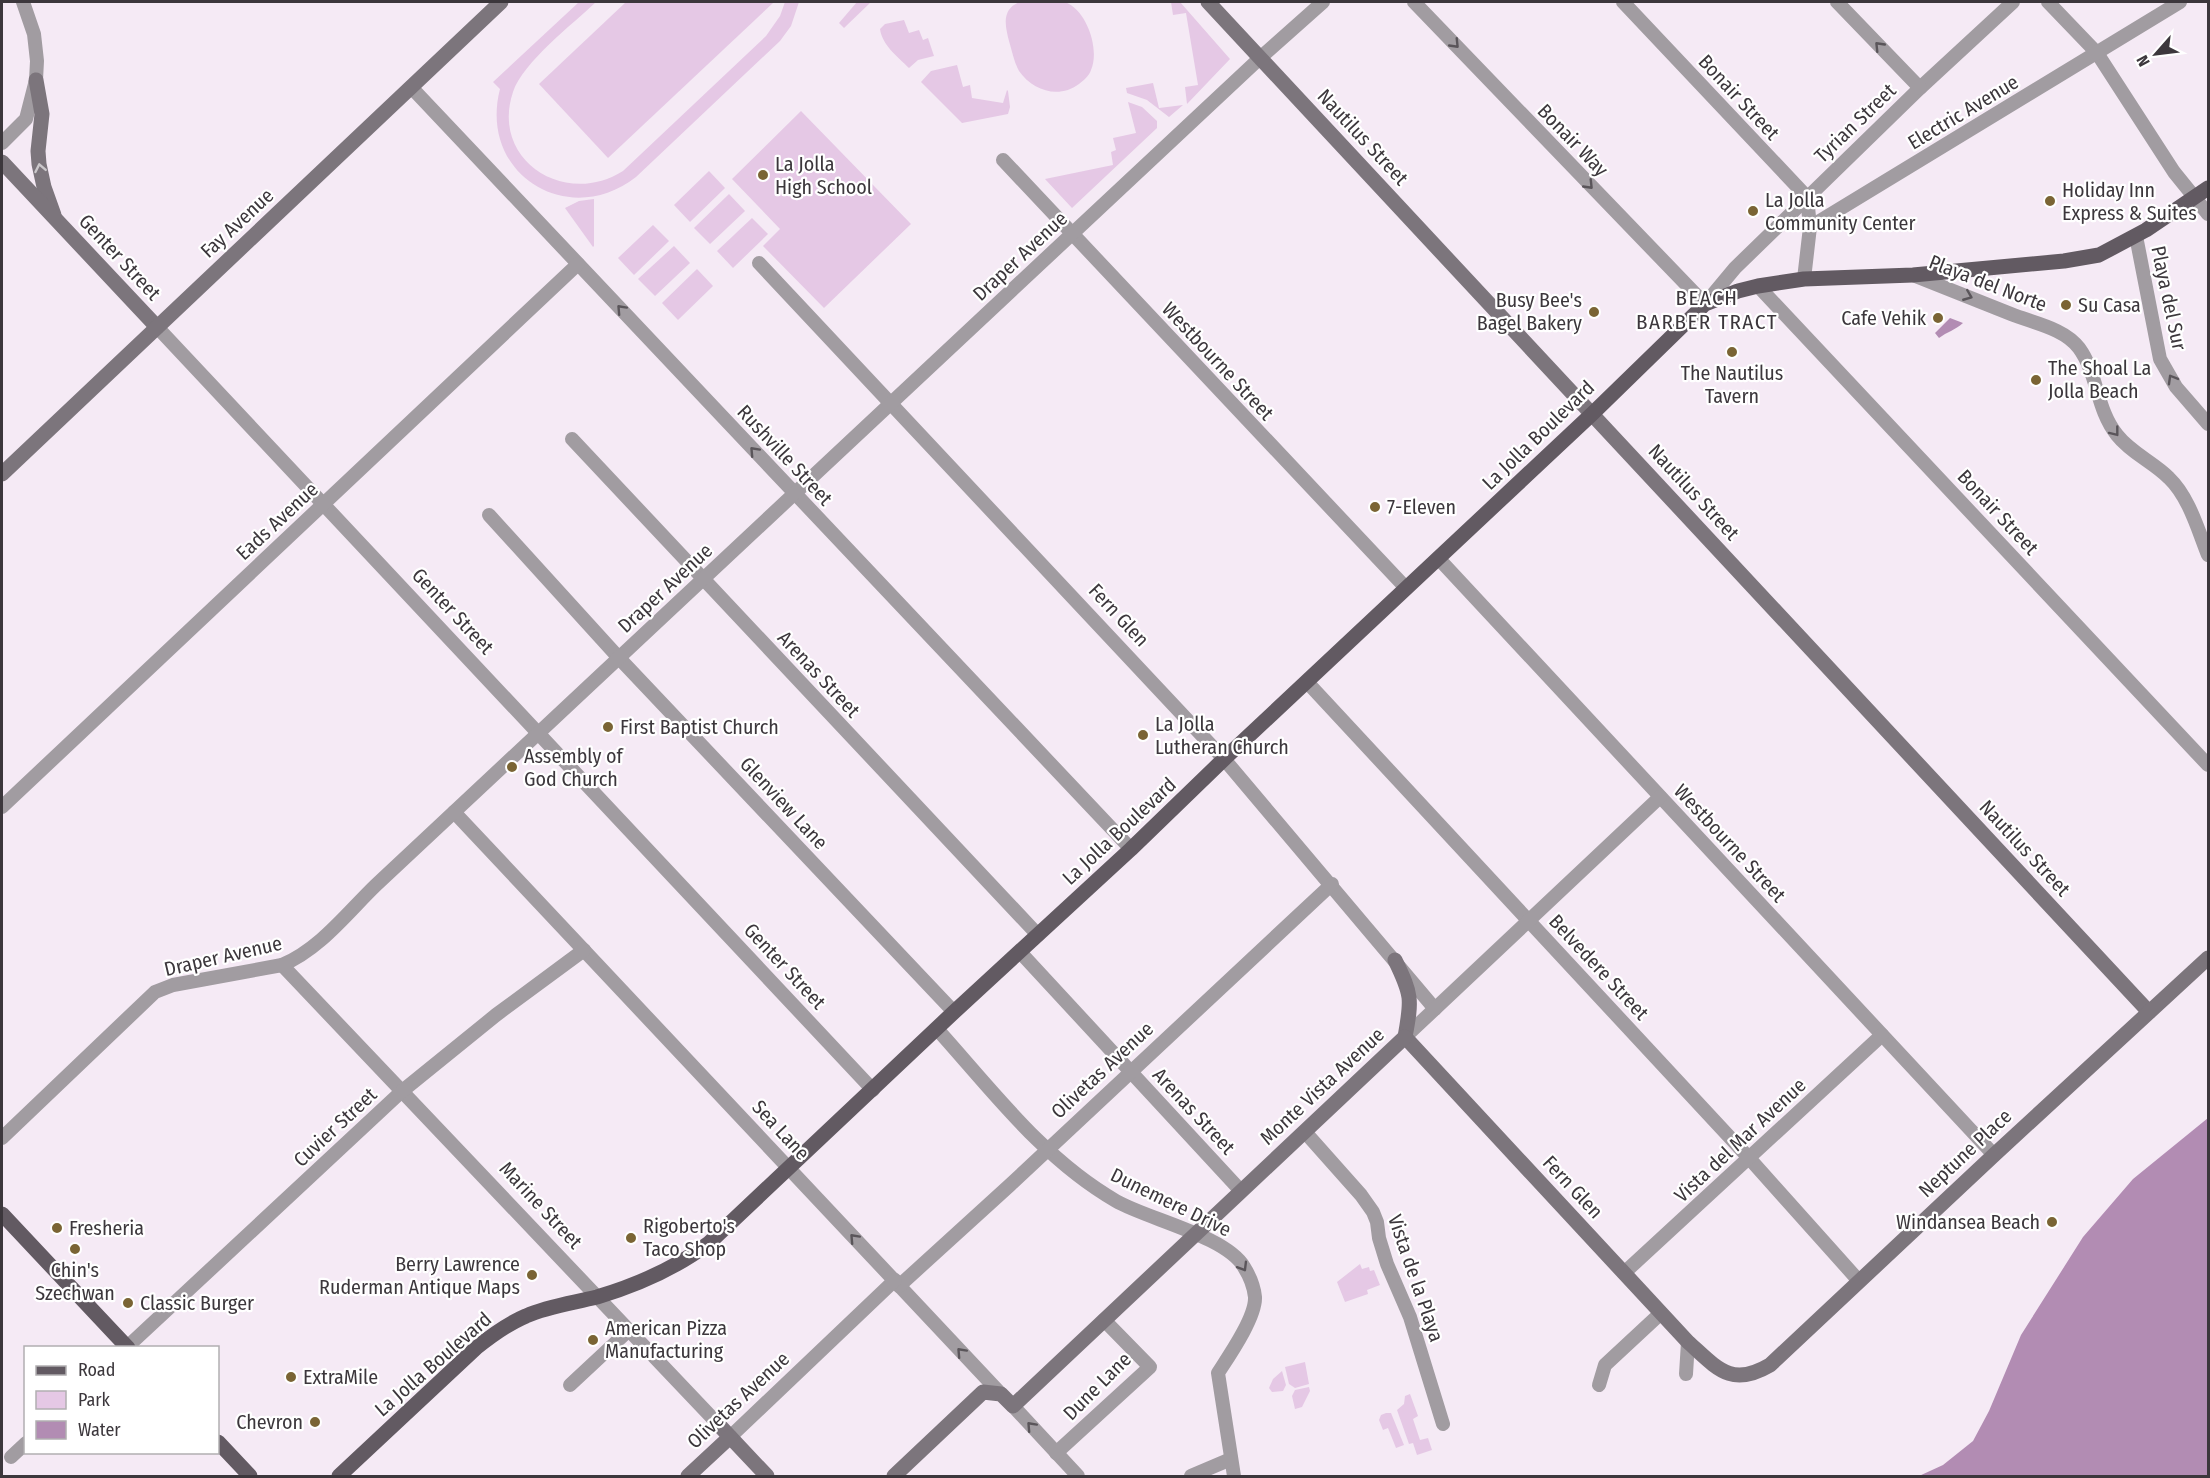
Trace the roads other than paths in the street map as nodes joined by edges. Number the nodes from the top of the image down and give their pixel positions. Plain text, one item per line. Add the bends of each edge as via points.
1 (23, 2) edge
2 (501, 2) edge
3 (1208, 2) edge
4 (1323, 2) edge
5 (1414, 2) edge
6 (1623, 2) edge
7 (1837, 2) edge
8 (2013, 2) edge
9 (2048, 2) edge
10 (2180, 2) edge
11 (2097, 53) junction
12 (1260, 58) junction
13 (36, 80) junction
14 (411, 87) junction
15 (1920, 88) junction
16 (2, 143) edge
17 (1003, 160) dead end
18 (2, 162) edge
19 (2208, 188) edge
20 (1807, 197) junction
21 (2194, 197) junction
22 (2208, 214) edge
23 (56, 220) junction
24 (1810, 227) junction
25 (1072, 234) junction
26 (2136, 236) junction
27 (759, 263) dead end
28 (578, 264) junction
29 (1914, 275) junction
30 (1804, 279) junction
31 (1758, 286) junction
32 (1705, 304) junction
33 (157, 327) junction
34 (891, 403) junction
35 (1592, 414) junction
36 (2208, 424) edge
37 (573, 439) dead end
38 (2, 474) edge
39 (795, 493) junction
40 (323, 504) junction
41 (489, 515) dead end
42 (2208, 555) edge
43 (1439, 559) junction
44 (704, 579) junction
45 (1406, 588) junction
46 (620, 658) junction
47 (1307, 682) junction
48 (538, 733) junction
49 (1224, 759) junction
50 (2208, 765) edge
51 (1660, 797) junction
52 (2, 807) edge
53 (454, 812) junction
54 (1131, 849) junction
55 (1332, 884) junction
56 (1528, 921) junction
57 (1038, 935) junction
58 (584, 950) junction
59 (1020, 952) junction
60 (2208, 958) edge
61 (1395, 960) junction
62 (282, 964) junction
63 (1435, 1009) junction
64 (954, 1012) junction
65 (2149, 1012) junction
66 (937, 1029) junction
67 (1882, 1035) junction
68 (1405, 1037) junction
69 (1131, 1072) junction
70 (873, 1090) junction
71 (401, 1092) junction
72 (1305, 1131) junction
73 (2, 1138) edge
74 (1047, 1151) junction
75 (1994, 1155) junction
76 (1749, 1158) junction
77 (788, 1168) junction
78 (1241, 1191) junction
79 (2, 1215) edge
80 (1196, 1233) junction
81 (1624, 1273) junction
82 (1859, 1281) junction
83 (897, 1283) junction
84 (597, 1297) junction
85 (1661, 1313) junction
86 (1104, 1320) junction
87 (629, 1330) junction
88 (1688, 1342) junction
89 (126, 1346) edge
90 (128, 1346) edge
91 (1686, 1374) dead end
92 (570, 1385) dead end
93 (1599, 1385) dead end
94 (1001, 1394) junction
95 (1012, 1406) junction
96 (718, 1424) joint
97 (1443, 1424) dead end
98 (730, 1437) junction
99 (219, 1443) edge
100 (24, 1445) edge
101 (1056, 1453) junction
102 (11, 1456) dead end
103 (1231, 1459) junction
104 (250, 1476) edge
105 (339, 1476) edge
106 (688, 1476) edge
107 (767, 1476) edge
108 (894, 1476) edge
109 (1078, 1476) edge
110 (1191, 1476) edge
111 (1234, 1476) edge

1 - 13 street via 34,34
2 - 14 street, Fay Avenue
3 - 12 street, Nautilus Street
4 - 12 street, Draper Avenue
5 -> 32 street, Bonair Way
6 - 20 street, Bonair Street
15 -> 7 street
8 - 15 street, Tyrian Street
9 - 11 street
10 - 11 street, Electric Avenue
11 - 21 street
11 - 24 street, Electric Avenue
12 - 25 street, Draper Avenue
12 - 35 street, Nautilus Street
13 - 16 street via 26,119
23 -> 13 street via 39,164 42,114
14 - 28 street, Rushville Street
14 - 33 street, Fay Avenue
15 - 20 street, Tyrian Street
17 - 25 street, Westbourne Street
18 - 23 street, Genter Street
19 - 21 main road, La Jolla Boulevard
20 - 24 street
20 - 32 street, Tyrian Street via 1735,268
21 - 22 street
21 - 26 main road, La Jolla Boulevard
23 - 33 street, Genter Street
24 - 30 street
25 - 34 street, Draper Avenue
25 - 45 street, Westbourne Street
26 - 29 main road, La Jolla Boulevard via 2099,255 2084,258
36 -> 26 street, Playa del Sur via 2176,387 2160,359
27 - 34 street, Fern Glen
39 -> 28 street, Rushville Street
28 - 40 street, Eads Avenue
29 - 30 main road, La Jolla Boulevard
29 -> 42 street, Playa del Norte via 2038,323 2078,346 2090,369 2107,422 2132,451 2178,488
30 - 31 main road, La Jolla Boulevard
31 - 32 main road, La Jolla Boulevard
31 - 50 street, Bonair Street
32 - 35 main road, La Jolla Boulevard
33 - 38 street, Fay Avenue
33 - 40 street, Genter Street
34 - 39 street, Draper Avenue
34 - 49 street, Fern Glen
35 - 43 main road, La Jolla Boulevard
35 - 65 street, Nautilus Street
37 - 44 street, Arenas Street
39 - 44 street, Draper Avenue
39 - 54 street, Rushville Street
40 - 48 street, Genter Street
40 - 52 street, Eads Avenue
41 - 46 street, Glenview Lane
43 - 45 main road, La Jolla Boulevard
43 - 51 street, Westbourne Street
44 - 46 street, Draper Avenue
44 - 57 street, Arenas Street
45 - 47 main road, La Jolla Boulevard
46 - 48 street, Draper Avenue
46 - 64 street, Glenview Lane
47 - 49 main road, La Jolla Boulevard
47 - 56 street, Belvedere Street
48 - 53 street, Draper Avenue
48 - 70 street, Genter Street
49 - 54 main road, La Jolla Boulevard
49 - 55 street, Fern Glen
51 - 56 street, Monte Vista Avenue
51 - 67 street, Westbourne Street
53 - 58 street, Sea Lane
53 - 62 street, Draper Avenue via 318,943
54 - 57 main road, La Jolla Boulevard
55 - 61 street, Fern Glen
55 - 69 street, Olivetas Avenue
56 - 63 street, Monte Vista Avenue
56 - 76 street, Belvedere Street
57 - 59 main road, La Jolla Boulevard
58 - 71 street, Cuvier Street
58 - 77 street, Sea Lane
59 - 64 main road, La Jolla Boulevard
59 - 69 street, Arenas Street
60 - 65 street, Neptune Place
61 - 63 street, Fern Glen
61 - 68 street via 1410,996
62 - 71 street, Marine Street
62 - 73 street, Draper Avenue via 155,992
63 - 68 street, Monte Vista Avenue
64 - 66 main road, La Jolla Boulevard
65 - 75 street, Neptune Place
66 - 70 main road, La Jolla Boulevard
66 - 74 street, Dunemere Drive
67 - 75 street, Westbourne Street
67 - 76 street, Vista del Mar Avenue
68 - 72 street, Monte Vista Avenue
68 - 81 street, Fern Glen
69 - 74 street, Olivetas Avenue
69 - 78 street, Arenas Street
70 - 77 main road, La Jolla Boulevard
71 - 84 street, Marine Street
71 - 90 street, Cuvier Street
72 - 78 street, Monte Vista Avenue
72 - 97 street, Vista de la Playa via 1373,1212 1384,1255 1410,1317
74 - 80 street, Dunemere Drive via 1118,1202
74 - 83 street, Olivetas Avenue
75 - 82 street, Neptune Place
76 - 81 street, Vista del Mar Avenue
76 - 82 street, Belvedere Street
83 -> 77 street, Sea Lane
77 - 84 main road, La Jolla Boulevard via 709,1243 660,1273
78 - 80 street, Monte Vista Avenue
79 - 89 main road
80 - 86 street, Monte Vista Avenue
80 -> 103 street, Dunemere Drive via 1240,1260 1255,1298 1239,1341 1218,1373
81 - 85 street, Fern Glen
82 - 88 street, Neptune Place via 1770,1365 1756,1373 1731,1376 1719,1371
94 -> 83 street, Sea Lane
83 - 98 street, Olivetas Avenue
84 - 87 street, Marine Street
84 - 105 main road, La Jolla Boulevard via 529,1314 498,1332
85 - 88 street, Fern Glen
85 - 93 street via 1605,1365
86 - 95 street, Monte Vista Avenue
86 - 101 street, Dune Lane via 1150,1367
87 - 92 street
87 - 96 street, Marine Street
88 - 91 street
94 - 95 street, Sea Lane
94 - 108 street via 983,1392
101 -> 95 street, Sea Lane
96 - 98 street, Marine Street
98 - 106 street, Olivetas Avenue
98 - 107 street, Marine Street
99 - 104 main road
100 - 102 street
101 - 109 street, Sea Lane
103 - 110 street
103 - 111 street, Dunemere Drive

